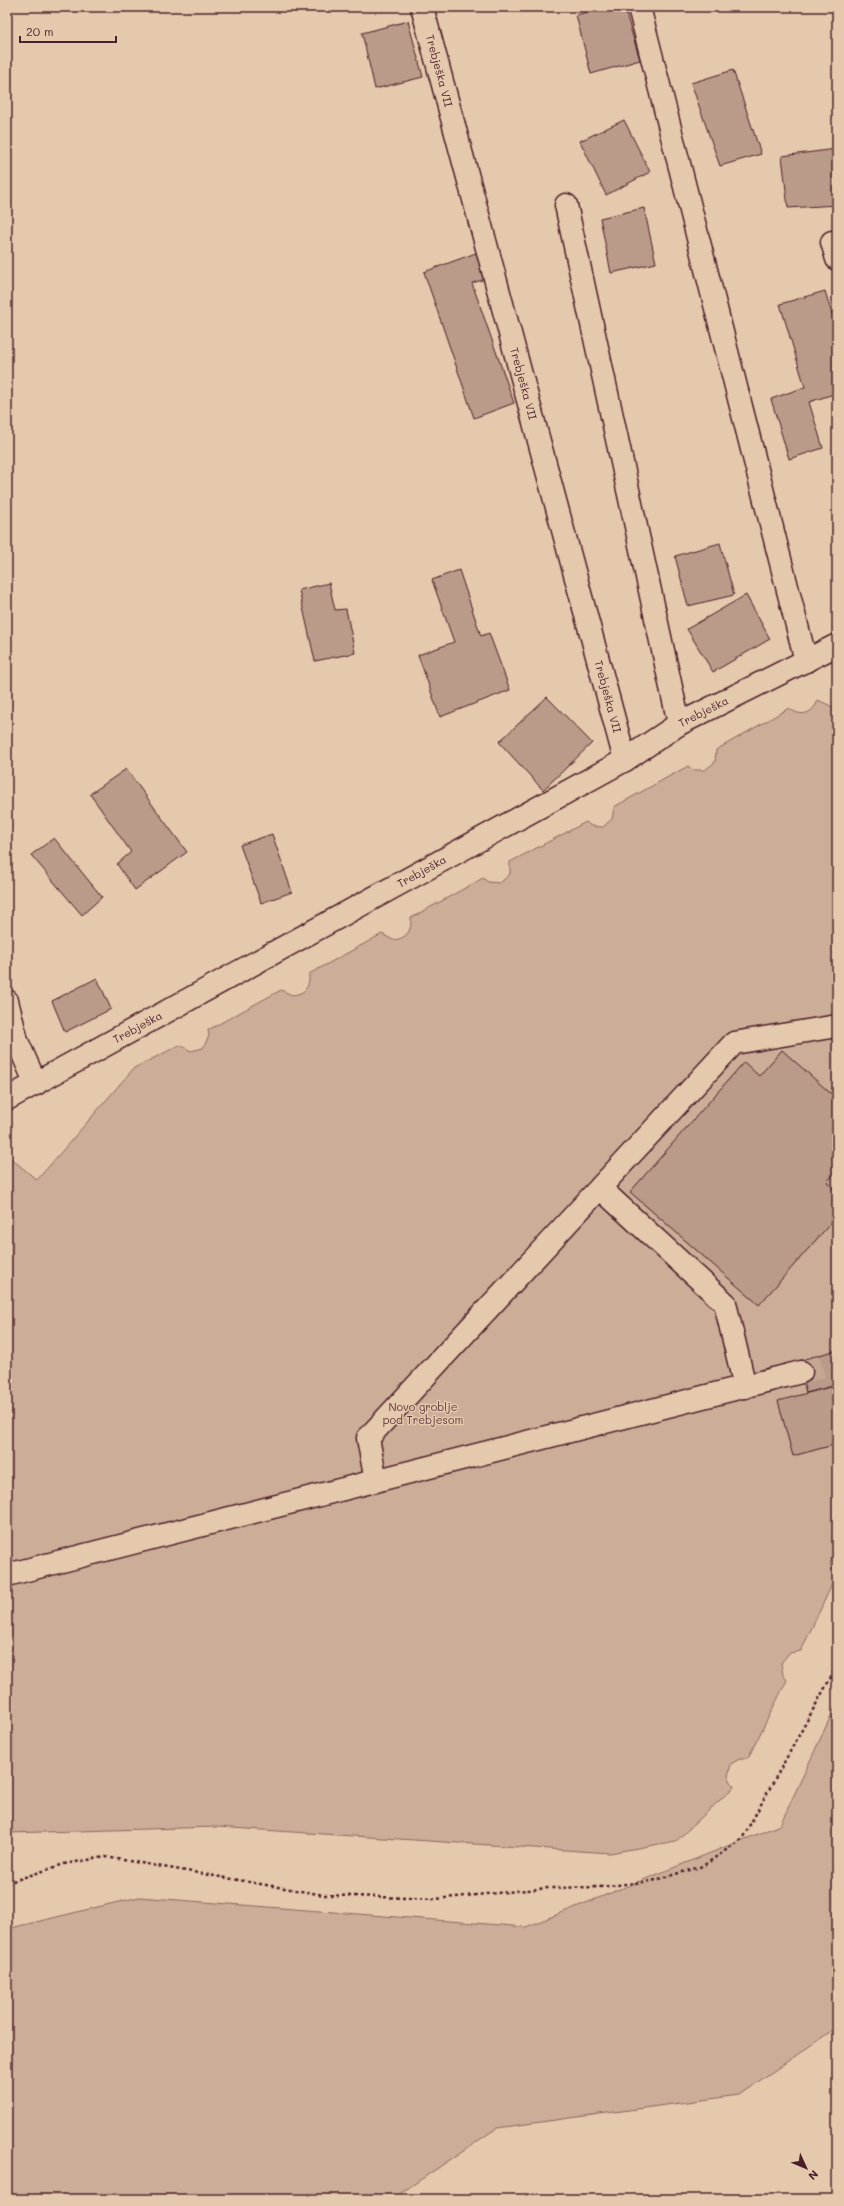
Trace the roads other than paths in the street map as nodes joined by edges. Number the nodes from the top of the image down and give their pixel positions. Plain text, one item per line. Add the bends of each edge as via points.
1 (422, 7) edge
2 (639, 7) edge
3 (566, 205) dead end
4 (837, 645) edge
5 (806, 662) junction
6 (679, 724) junction
7 (625, 760) junction
8 (7, 1001) edge
9 (837, 1026) edge
10 (36, 1084) junction
11 (7, 1100) edge
12 (600, 1188) junction
13 (801, 1372) tunnel mouth
14 (745, 1387) junction
15 (376, 1481) junction
16 (7, 1575) edge

1 - 7 street, Trebješka VII
2 - 5 street
3 - 6 street
4 - 5 street, Trebješka
5 - 6 street, Trebješka
6 - 7 street, Trebješka
7 - 10 street, Trebješka
8 - 10 street via 17,1041
9 - 12 street via 734,1043
10 - 11 street, Trebješka
12 - 14 street via 725,1303
12 - 15 street via 368,1438
13 - 14 street
14 - 15 street
15 - 16 street

